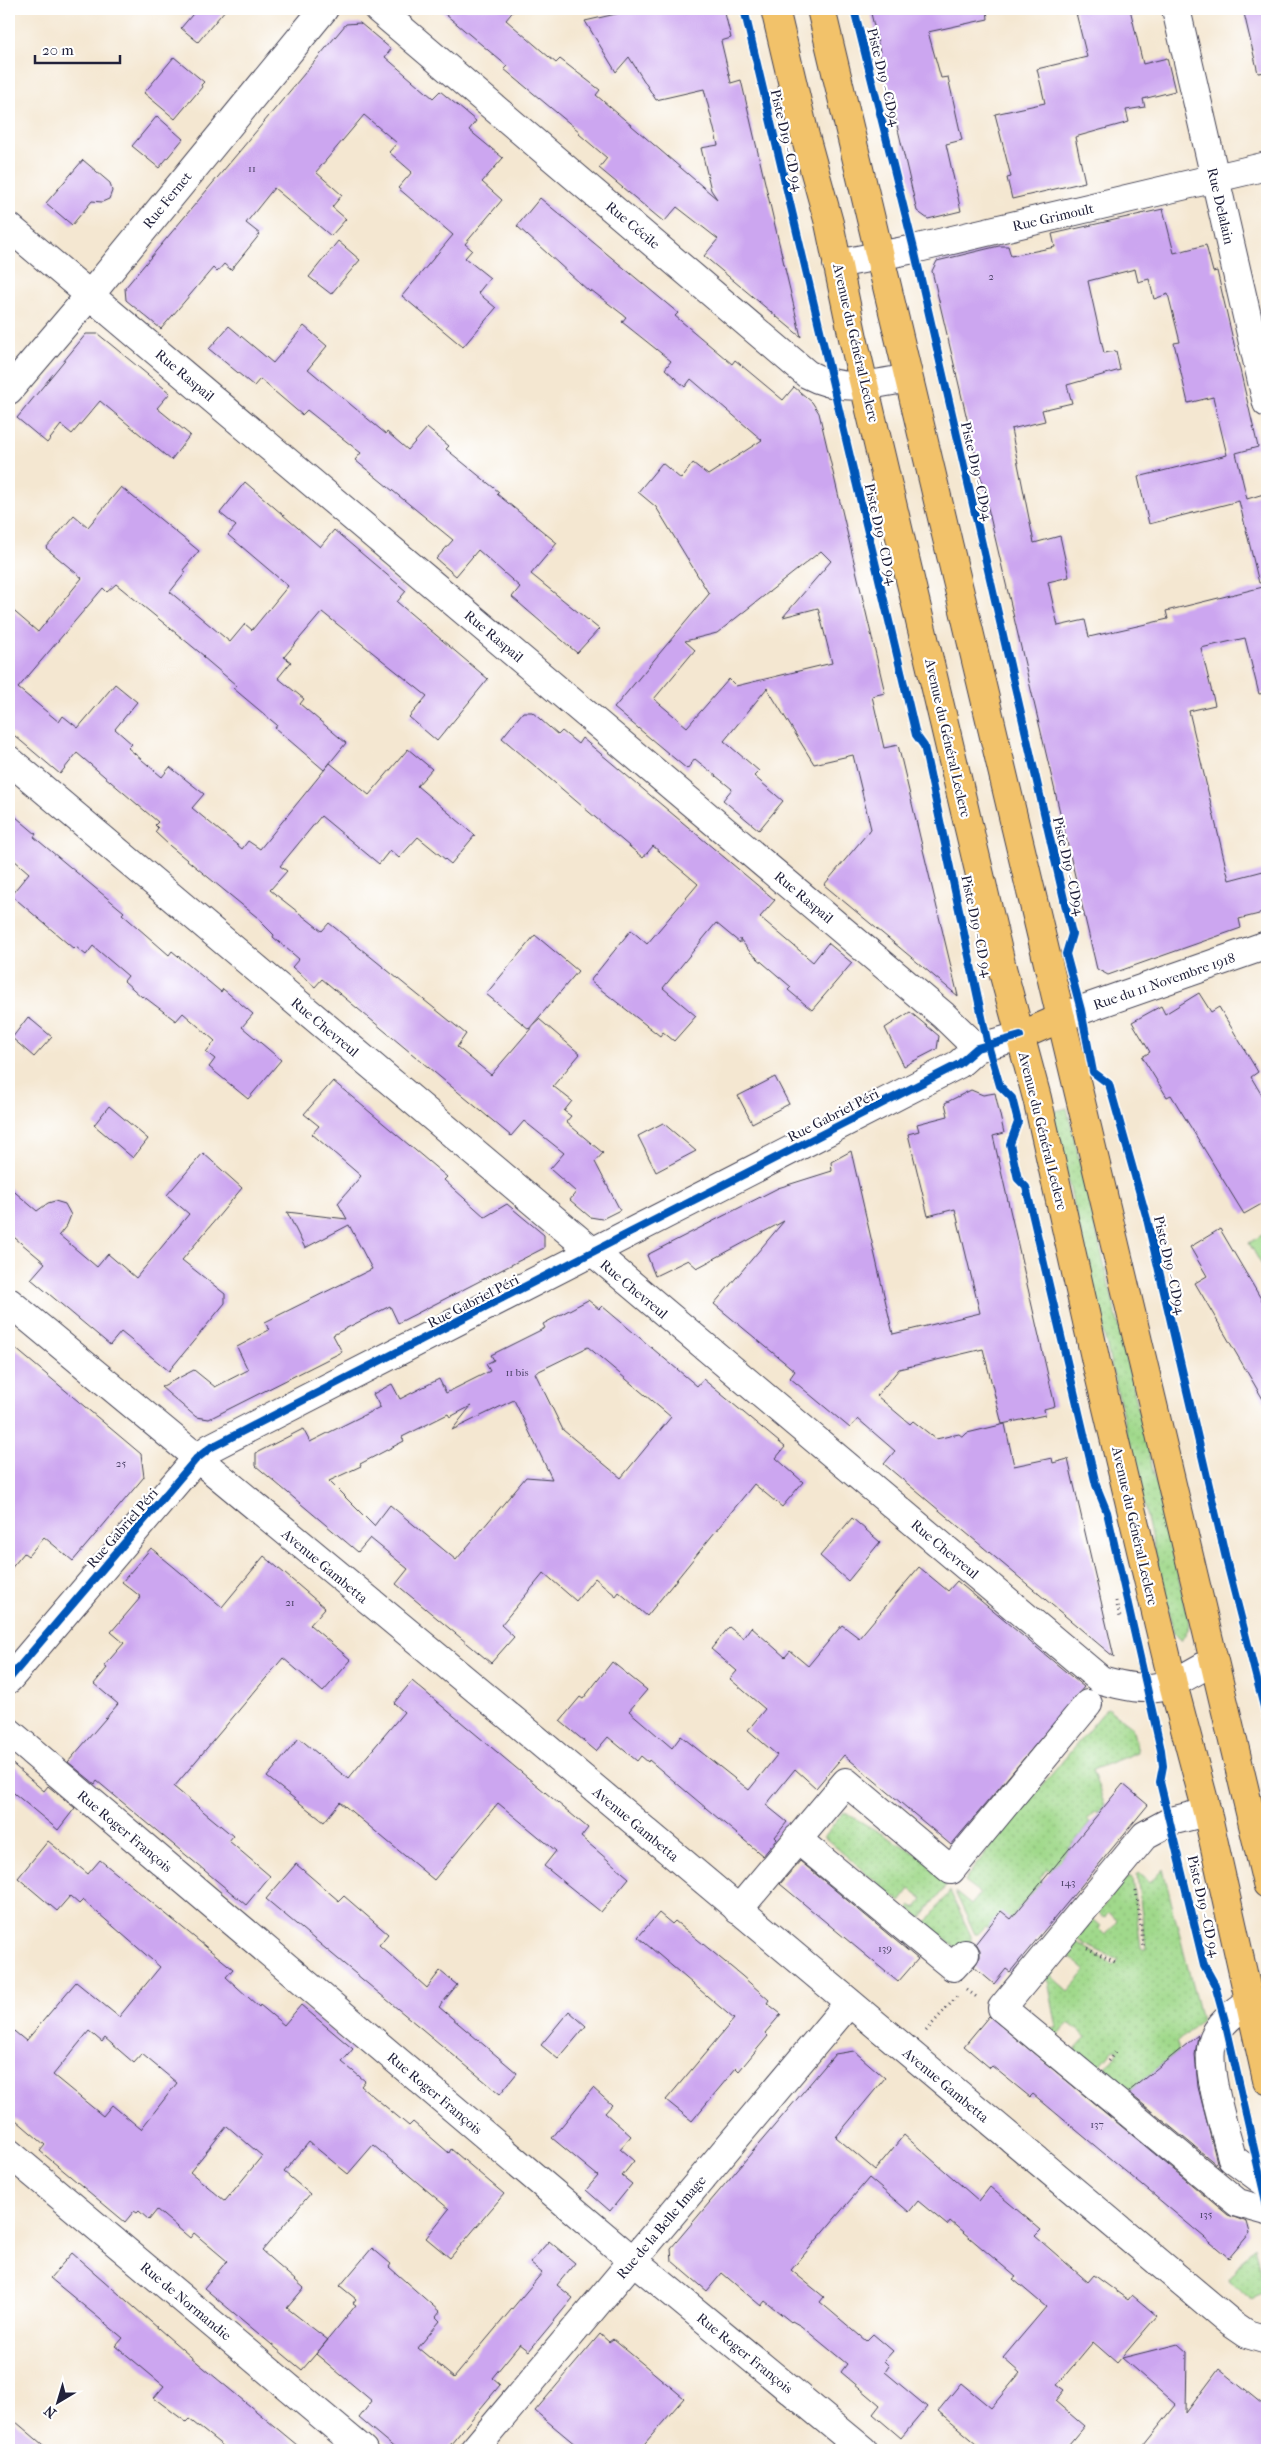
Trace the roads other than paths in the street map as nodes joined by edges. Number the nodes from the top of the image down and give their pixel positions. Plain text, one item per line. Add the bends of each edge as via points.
1 (324, 9) edge
2 (378, 9) edge
3 (775, 9) edge
4 (821, 9) edge
5 (1176, 9) edge
6 (1267, 166) edge
7 (1215, 178) junction
8 (9, 227) edge
9 (880, 255) junction
10 (837, 264) junction
11 (90, 295) junction
12 (908, 378) junction
13 (865, 387) junction
14 (9, 390) edge
15 (1267, 403) edge
16 (9, 760) edge
17 (1267, 944) edge
18 (1061, 1018) junction
19 (1020, 1036) junction
20 (977, 1048) junction
21 (592, 1254) junction
22 (9, 1302) edge
23 (196, 1459) junction
24 (1213, 1661) junction
25 (9, 1679) edge
26 (1173, 1684) junction
27 (1088, 1704) dead end
28 (9, 1732) edge
29 (1207, 1812) junction
30 (797, 1839) junction
31 (1267, 1884) edge
32 (738, 1910) junction
33 (959, 1960) road end
34 (1259, 2001) edge
35 (848, 2004) junction
36 (1267, 2080) edge
37 (9, 2153) edge
38 (1267, 2184) edge
39 (1267, 2211) edge
40 (633, 2261) junction
41 (1267, 2340) edge
42 (363, 2450) edge
43 (474, 2450) edge
44 (863, 2450) edge

1 - 11 street, Rue Fernet
2 - 13 street, Rue Cécile via 807,374 834,385
3 - 10 main road, Avenue du Général Leclerc
4 - 9 main road
5 - 7 street, Rue Delalain
6 - 7 street, Rue Grimoult
7 - 9 street, Rue Grimoult
7 - 15 street, Rue Delalain
8 - 11 street, Rue Raspail
9 - 10 street, Rue Grimoult
9 - 12 main road
10 - 13 main road, Avenue du Général Leclerc
11 - 14 street, Rue Fernet
11 - 20 street, Rue Raspail via 928,1002
12 - 13 street, Rue Cécile
12 - 18 main road
13 - 19 main road, Avenue du Général Leclerc
16 - 21 street, Rue Chevreul
17 - 18 street, Rue du 11 Novembre 1918
18 - 19 main road
18 - 24 main road
19 - 20 street, Rue Gabriel Péri
19 - 26 main road, Avenue du Général Leclerc
20 - 21 street, Rue Gabriel Péri via 959,1064
21 - 23 street, Rue Gabriel Péri via 210,1448
21 - 26 street, Rue Chevreul via 1101,1680 1133,1688
22 - 23 street, Avenue Gambetta
23 - 25 street, Rue Gabriel Péri
23 - 32 street, Avenue Gambetta
24 - 26 street, Rue Chevreul
24 - 31 main road
26 - 29 main road, Avenue du Général Leclerc
27 - 30 street via 951,1870 846,1782
28 - 40 street, Rue Roger François
29 - 34 main road, Avenue du Général Leclerc
29 - 39 street via 1170,1821 1145,1836 1002,2008 1238,2203
30 - 32 street
30 - 33 street
32 - 35 street, Avenue Gambetta
34 - 36 main road, Avenue du Général Leclerc
34 - 38 street via 1225,2022 1212,2042 1211,2068 1232,2158
35 - 40 street, Rue de la Belle Image
35 - 41 street, Avenue Gambetta via 1231,2323 1247,2334
37 - 42 street, Rue de Normandie
40 - 43 street, Rue de la Belle Image
40 - 44 street, Rue Roger François

